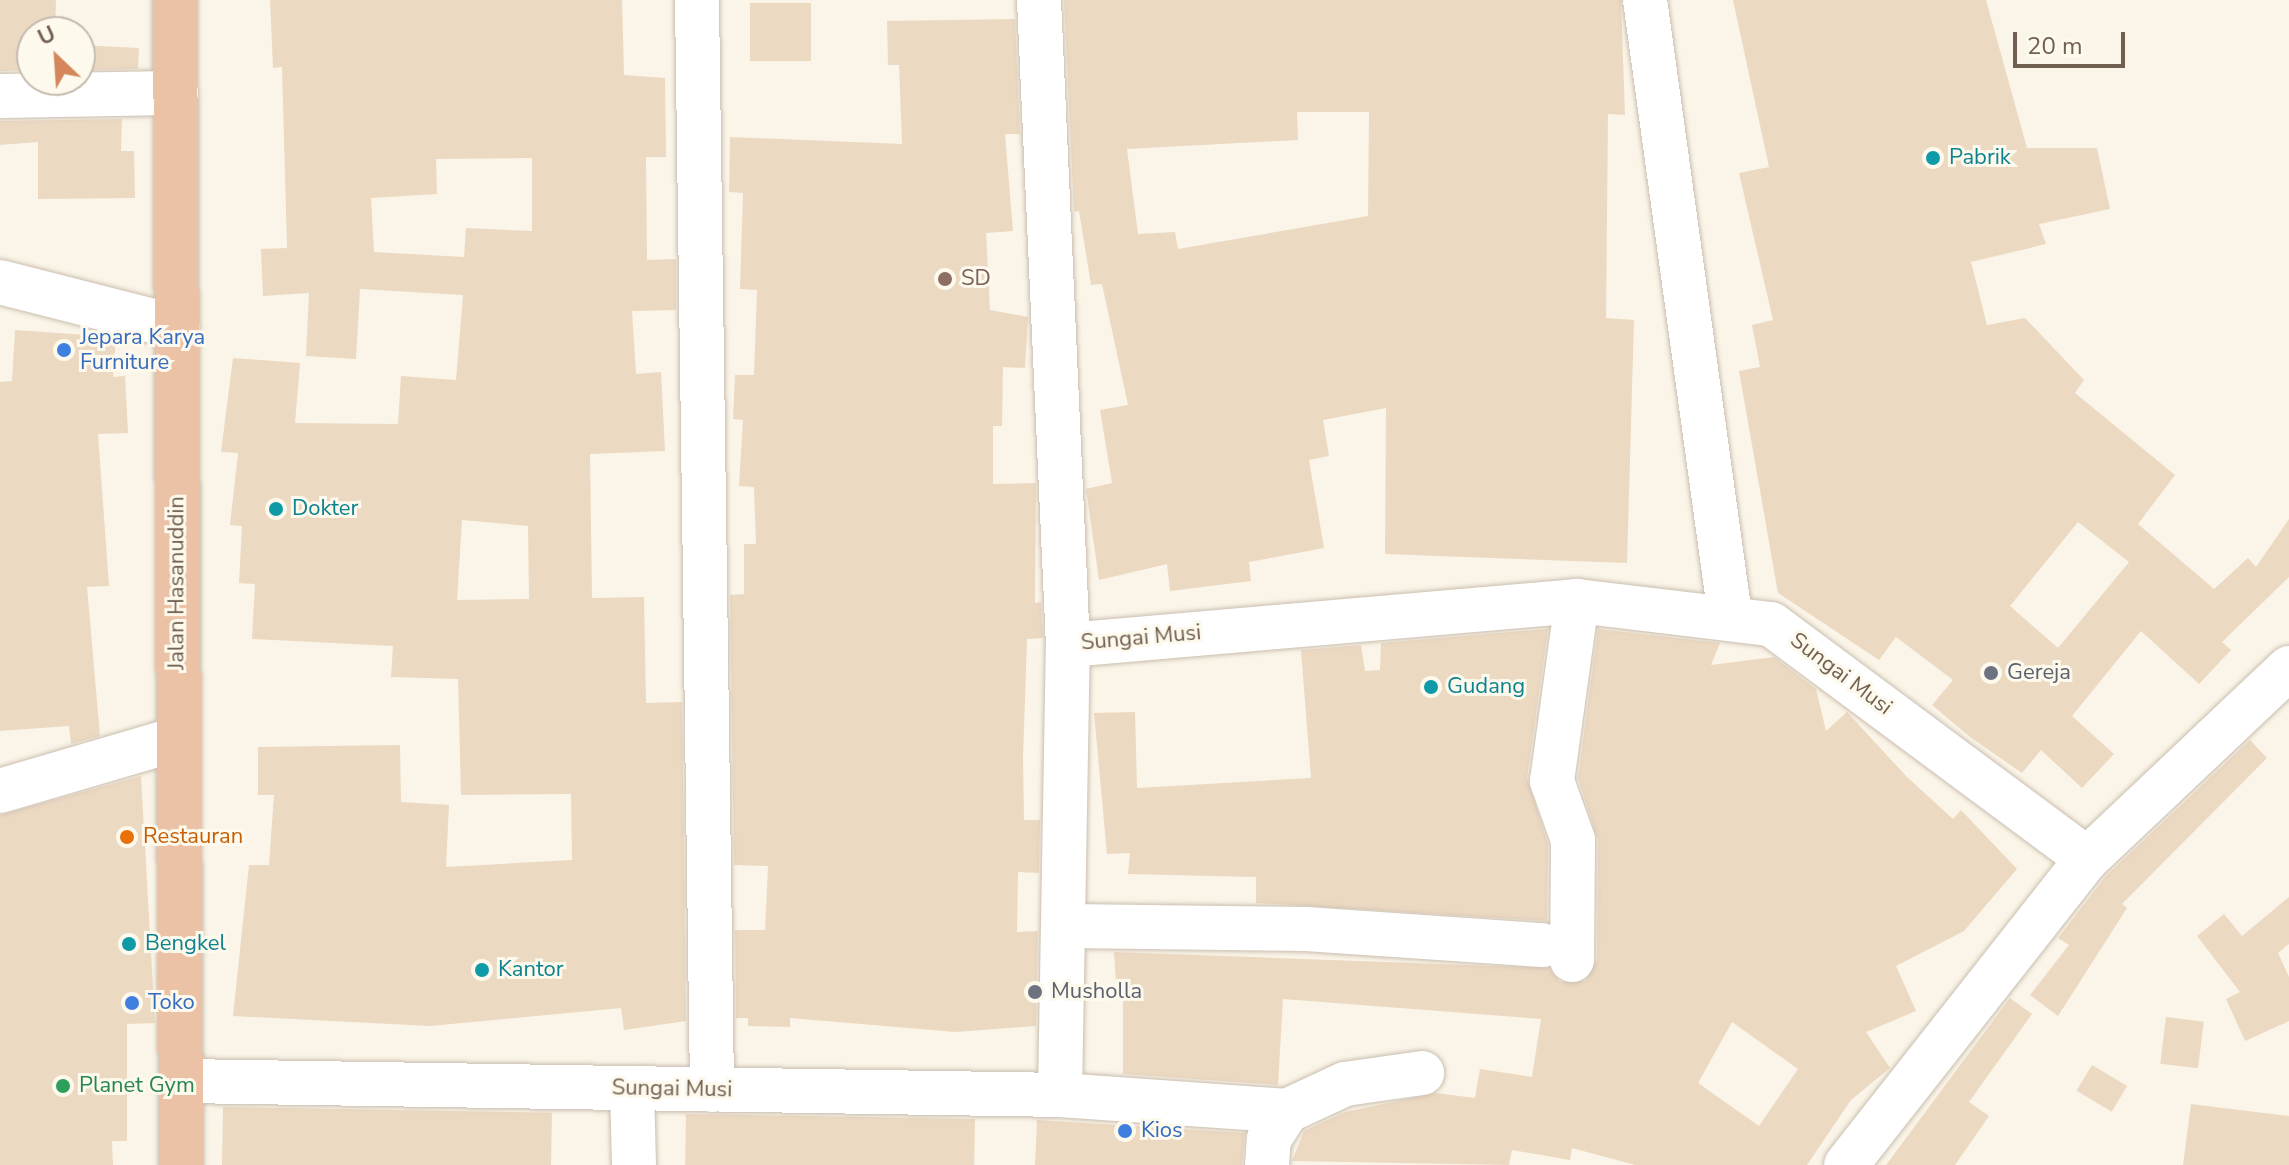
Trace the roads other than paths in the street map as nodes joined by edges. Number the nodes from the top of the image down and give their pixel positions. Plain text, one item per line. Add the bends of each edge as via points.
1 (175, 0) edge
2 (697, 0) edge
3 (1039, 0) edge
4 (1645, 0) edge
5 (176, 93) junction
6 (0, 96) edge
7 (0, 282) edge
8 (177, 327) junction
9 (1577, 601) junction
10 (1730, 616) junction
11 (1068, 645) junction
12 (2289, 668) edge
13 (177, 739) junction
14 (0, 791) edge
15 (2087, 859) junction
16 (1067, 926) junction
17 (1422, 1073) dead end
18 (183, 1081) junction
19 (632, 1088) junction
20 (712, 1090) junction
21 (1060, 1095) junction
22 (1287, 1111) junction
23 (181, 1165) edge
24 (634, 1165) edge
25 (1267, 1165) edge
26 (1846, 1165) edge

1 - 5 highway, Jalan Hasanuddin
2 - 20 street
3 - 11 street
4 - 10 street
5 - 6 street
5 - 8 highway, Jalan Hasanuddin
7 - 8 street
8 - 13 highway, Jalan Hasanuddin
9 - 10 street, Sungai Musi
9 - 11 street, Sungai Musi
9 - 16 street via 1552,781 1573,840 1557,952 1306,929
10 - 15 street, Sungai Musi via 1771,624 1803,641
11 - 16 street, Sungai Musi
12 - 15 street
13 - 14 street
13 - 18 highway, Jalan Hasanuddin
15 - 26 street
16 - 21 street, Sungai Musi
17 - 22 street via 1345,1084
18 - 19 street, Sungai Musi
18 - 23 highway, Jalan Hasanuddin
19 - 20 street, Sungai Musi
19 - 24 street
20 - 21 street, Sungai Musi
21 - 22 street
22 - 25 street via 1269,1139

